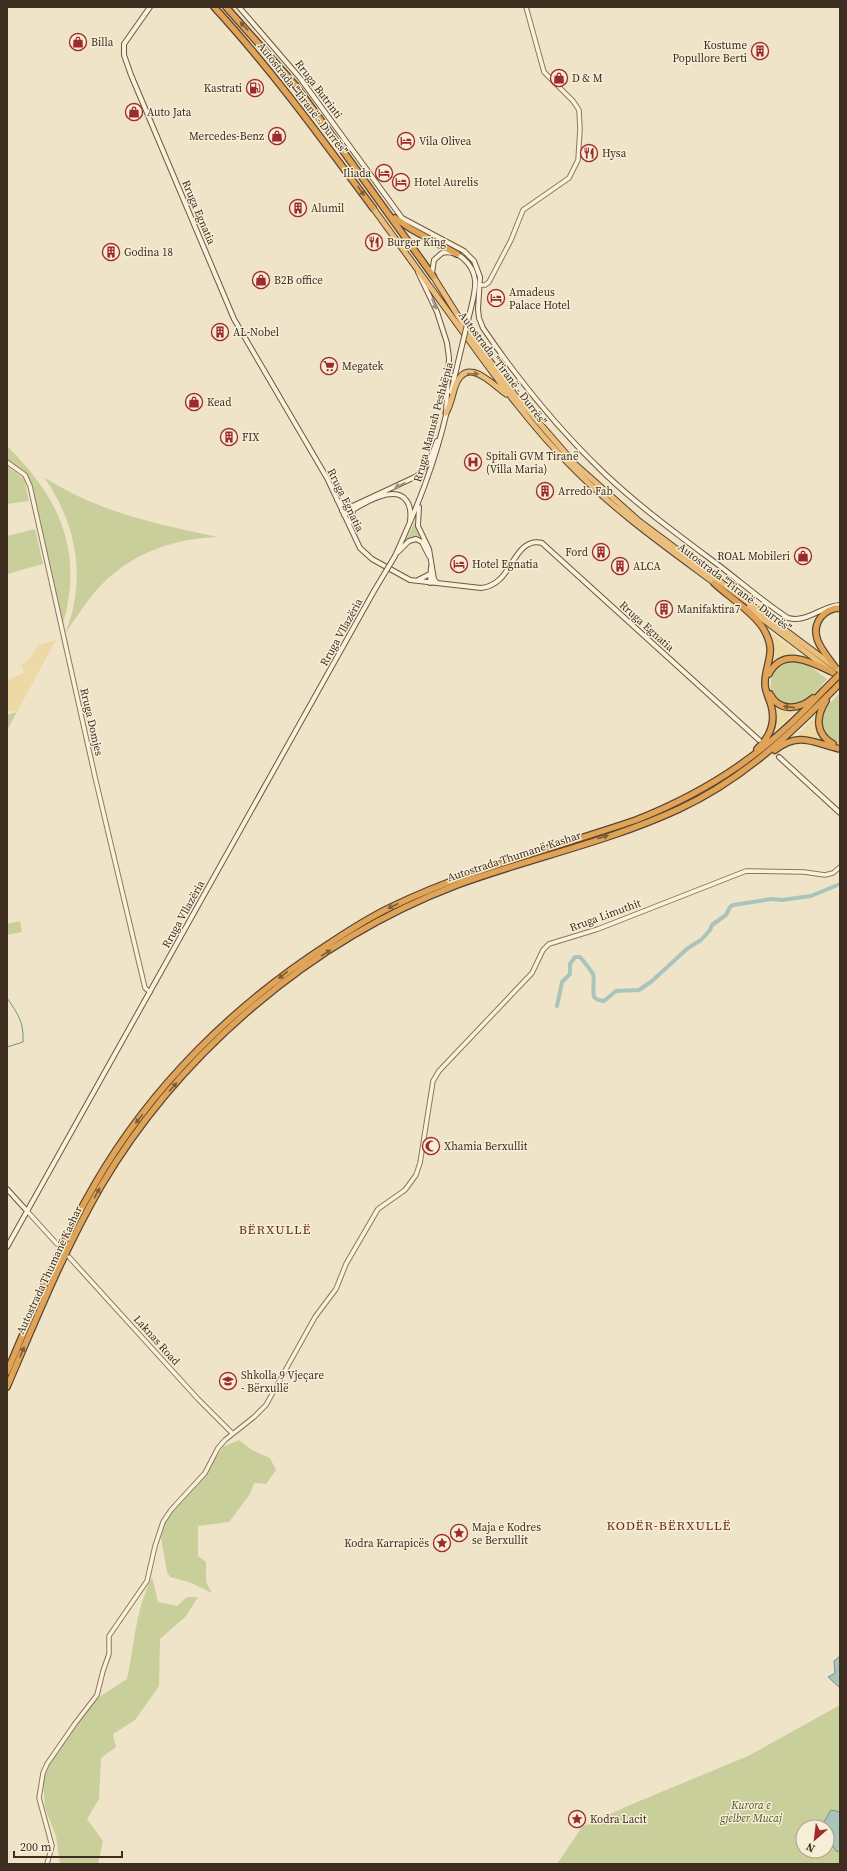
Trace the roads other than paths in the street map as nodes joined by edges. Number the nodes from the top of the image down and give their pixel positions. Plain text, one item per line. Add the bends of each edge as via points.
1 (150, 7) edge
2 (214, 7) edge
3 (226, 7) edge
4 (239, 7) edge
5 (526, 7) edge
6 (373, 208) joint
7 (389, 213) junction
8 (401, 220) junction
9 (457, 254) junction
10 (417, 269) junction
11 (433, 276) junction
12 (481, 285) junction
13 (509, 396) junction
14 (446, 413) junction
15 (441, 436) junction
16 (7, 462) edge
17 (420, 499) junction
18 (337, 500) junction
19 (354, 508) junction
20 (343, 513) junction
21 (349, 526) junction
22 (408, 527) junction
23 (395, 555) junction
24 (431, 572) junction
25 (415, 581) junction
26 (430, 583) junction
27 (714, 583) junction
28 (437, 584) junction
29 (374, 591) joint
30 (840, 606) edge
31 (836, 670) edge
32 (839, 677) edge
33 (826, 693) junction
34 (759, 740) dead end
35 (840, 748) edge
36 (779, 757) tunnel mouth
37 (711, 783) junction
38 (718, 789) junction
39 (704, 792) junction
40 (840, 813) edge
41 (840, 867) edge
42 (150, 992) junction
43 (7, 1189) edge
44 (27, 1211) junction
45 (57, 1244) dead end
46 (7, 1247) edge
47 (69, 1257) dead end
48 (7, 1372) edge
49 (7, 1388) edge
50 (232, 1433) junction
51 (47, 1864) edge

1 - 18 main road, Rruga Egnatia via 124,44 124,55 131,75 234,319 316,458
2 -> 6 highway, Autostrada "Tiranë - Durrës" via 287,91
7 -> 3 highway, Autostrada "Tiranë - Durrës" via 297,87
4 - 8 main road, Rruga Butrinti via 300,78
5 - 12 street via 544,72 579,110 578,160 569,178 523,210 493,275 489,282
6 - 10 highway, Autostrada "Tiranë - Durrës"
7 - 8 highway
7 - 11 highway, Autostrada "Tiranë - Durrës"
8 - 9 highway via 411,229
8 - 12 main road via 468,254 479,269
9 - 11 main road via 446,252 438,255 432,265
9 - 14 main road, Rruga Manush Peshkëpia, bridge via 465,259 474,273 475,289
10 - 13 highway, Autostrada "Tiranë - Durrës"
10 -> 14 main road via 437,312 446,343 449,358
11 - 31 highway, Autostrada "Tiranë - Durrës" via 465,327 515,395 575,464 640,521
12 - 30 main road via 478,318 483,328 522,382 606,475 655,517 788,618 806,618 832,606
14 -> 13 highway via 457,382 463,375 470,373 483,375
13 - 27 highway, Autostrada "Tiranë - Durrës" via 588,482 637,525
14 - 15 main road, Rruga Manush Peshkëpia
15 - 17 main road, Rruga Manush Peshkëpia
15 -> 19 main road via 429,462 417,476
16 - 42 street, Rruga Domjes via 25,475 30,486 145,988
17 - 22 main road, Rruga Manush Peshkëpia
17 - 24 main road via 418,526 429,549
18 - 19 main road
18 - 20 main road, Rruga Egnatia
19 - 20 main road
19 - 21 main road
19 - 22 main road via 387,494 397,493 406,499 409,505
20 - 21 main road, Rruga Egnatia
21 - 25 main road, Rruga Egnatia via 358,544 368,556
22 - 23 main road, Rruga Manush Peshkëpia
23 - 24 main road via 411,540 420,541 430,561
23 - 29 main road, Rruga Manush Peshkëpia, bridge
24 - 25 main road
24 - 26 main road
24 - 28 main road
25 - 26 main road, Rruga Egnatia
26 - 28 main road, Rruga Egnatia
27 - 31 highway, Autostrada "Tiranë - Durrës"
27 - 37 highway via 756,619 766,633 771,653 766,688 772,720 770,731 762,744
28 - 34 main road, Rruga Egnatia via 473,588 490,586 502,578 526,545 542,543
29 - 42 main road, Rruga Vllazëria
30 - 31 highway via 822,616 816,633 820,646
31 - 32 highway, Autostrada "Tiranë - Durrës"
33 -> 31 highway via 804,705 788,708 772,698 767,683 773,668 786,659 805,660
32 - 33 highway, Autostrada Thumanë Kashar, bridge
33 - 35 highway via 818,727 828,742
33 - 37 highway, Autostrada Thumanë Kashar via 762,749
33 - 38 highway, Autostrada Thumanë Kashar via 767,753
35 - 38 highway via 812,740 793,741 778,748
36 - 40 main road
37 - 39 highway, Autostrada Thumanë Kashar
38 - 39 highway, Autostrada Thumanë Kashar
39 -> 48 highway, Autostrada Thumanë Kashar via 636,820 446,883 360,923 250,1001 161,1092 100,1176 60,1249
49 -> 39 highway, Autostrada Thumanë Kashar via 65,1254 110,1172 146,1120 176,1083 254,1006 316,960 362,931 415,903 500,870 654,819
41 - 50 street, Rruga Limuthit via 828,875 746,871 598,929 549,944 543,950 532,973 439,1071 433,1081 416,1175 401,1194 378,1209 346,1264 336,1289 315,1317 269,1400 254,1417
42 - 44 main road, Rruga Vllazëria
43 - 44 main road
44 - 45 street
44 - 46 main road, Rruga Vllazëria
47 - 50 street, Laknas Road
50 - 51 street via 218,1448 200,1479 166,1517 155,1546 147,1581 109,1636 109,1654 97,1695 76,1721 45,1768 39,1798 52,1846

